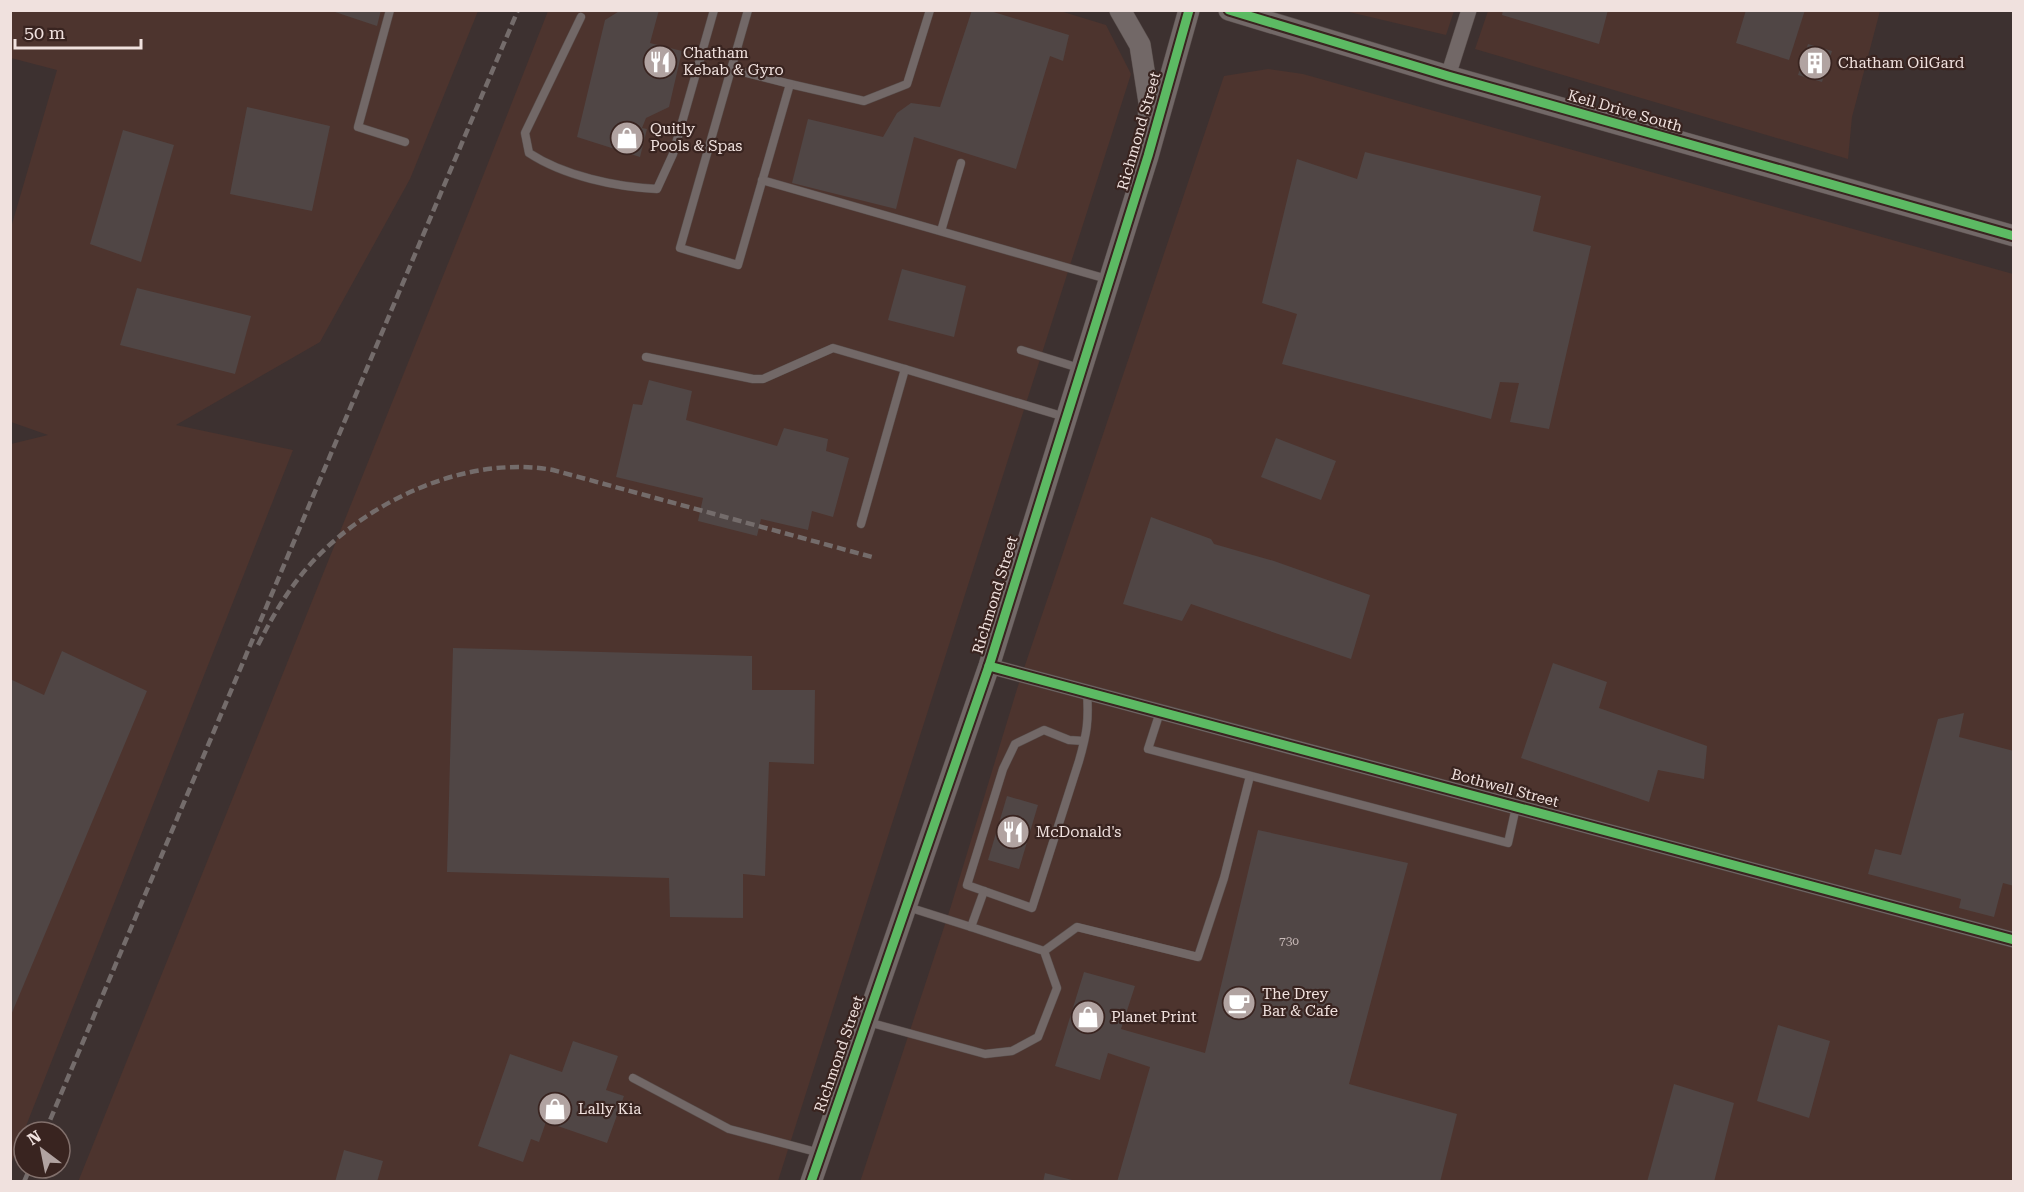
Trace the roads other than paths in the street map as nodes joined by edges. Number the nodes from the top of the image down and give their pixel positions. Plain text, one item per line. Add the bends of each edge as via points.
1 (390, 10) edge
2 (714, 10) edge
3 (748, 10) edge
4 (930, 10) edge
5 (1120, 10) edge
6 (1189, 10) edge
7 (1229, 10) edge
8 (1469, 10) edge
9 (581, 17) dead end
10 (731, 69) junction
11 (1448, 76) junction
12 (790, 84) junction
13 (405, 142) dead end
14 (1148, 156) junction
15 (961, 163) dead end
16 (762, 180) junction
17 (941, 231) junction
18 (2013, 236) edge
19 (1109, 279) junction
20 (1021, 350) dead end
21 (646, 357) dead end
22 (905, 369) junction
23 (1081, 369) junction
24 (1065, 417) junction
25 (861, 524) dead end
26 (989, 666) junction
27 (1087, 692) junction
28 (1160, 712) junction
29 (1084, 741) junction
30 (1250, 776) junction
31 (1516, 807) junction
32 (984, 891) junction
33 (906, 906) junction
34 (971, 927) junction
35 (2013, 940) edge
36 (1044, 951) junction
37 (866, 1022) junction
38 (633, 1078) dead end
39 (821, 1154) junction
40 (811, 1182) edge

1 - 13 lane via 358,127
2 - 9 lane via 673,154 657,189 630,187 547,165 529,153 525,133
3 - 10 lane
4 - 12 lane via 907,84 864,101
5 - 14 main road via 1140,45 1149,102
6 - 14 main road, Richmond Street
7 - 11 main road, Keil Drive South
8 - 11 street
10 - 12 lane
10 - 16 lane via 680,248 738,266
11 - 18 main road, Keil Drive South
12 - 16 lane
14 - 19 main road, Richmond Street
15 - 17 lane
16 - 17 lane
17 - 19 lane
19 - 23 main road, Richmond Street
20 - 23 lane
21 - 22 lane via 763,379 833,348
22 - 24 lane
22 - 25 lane
23 - 24 main road, Richmond Street
24 - 26 main road, Richmond Street
26 - 27 street, Bothwell Street
26 - 33 main road, Richmond Street
27 - 28 street, Bothwell Street
27 - 29 lane via 1089,724
28 - 30 lane via 1148,749
28 - 31 street, Bothwell Street
29 - 32 lane via 1032,908
29 - 32 lane via 1069,740 1044,730 1015,744 967,885
30 - 31 lane via 1508,843
30 - 36 lane via 1224,878 1198,957 1077,927
31 - 35 street, Bothwell Street
32 - 34 lane
33 - 34 lane
33 - 37 main road, Richmond Street
34 - 36 lane
36 - 37 lane via 1057,988 1038,1037 1012,1051 985,1054
37 - 39 main road, Richmond Street
38 - 39 lane via 729,1129
39 - 40 main road, Richmond Street

